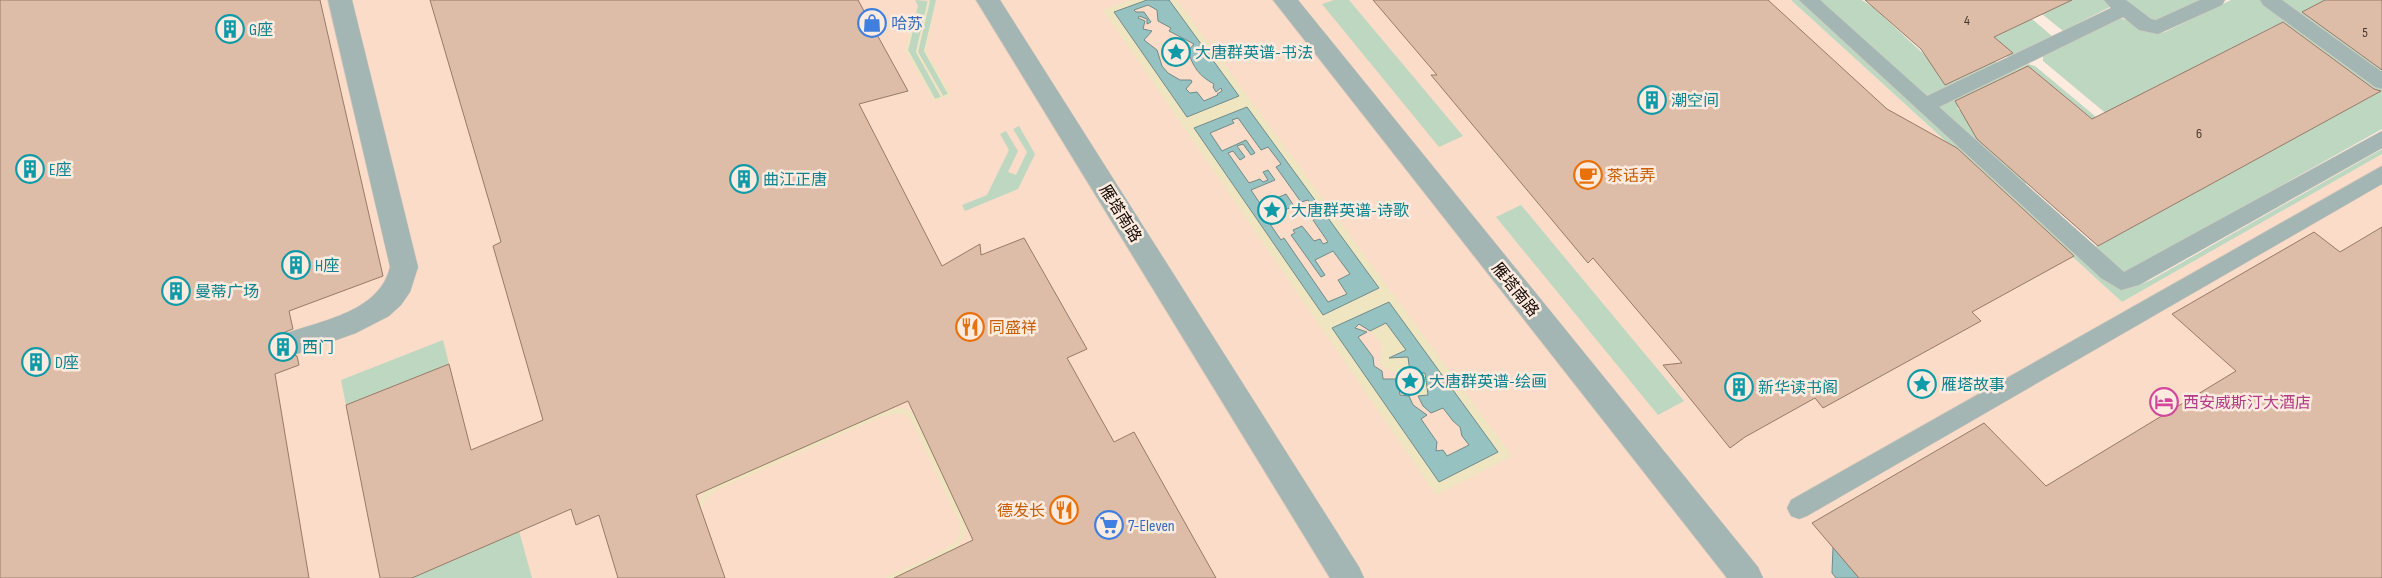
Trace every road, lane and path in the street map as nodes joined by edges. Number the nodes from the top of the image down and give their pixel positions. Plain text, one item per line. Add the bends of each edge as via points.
1 (340, 0) edge
2 (988, 0) edge
3 (1285, 0) edge
4 (1808, 0) edge
5 (2216, 0) edge
6 (2269, 0) edge
7 (2119, 4) edge
8 (2382, 82) edge
9 (1924, 106) junction
10 (2382, 139) edge
11 (2382, 174) edge
12 (297, 342) dead end
13 (1800, 508) dead end
14 (1348, 578) edge
15 (1746, 578) edge

1 - 12 street via 404,268 404,281 384,306 367,316
2 - 14 street, 雁塔南路
3 - 15 street, 雁塔南路
4 - 9 lane
5 - 7 lane via 2158,27 2146,24
6 - 8 lane
7 - 9 lane
9 - 10 lane via 2108,272 2127,281
11 - 13 lane

